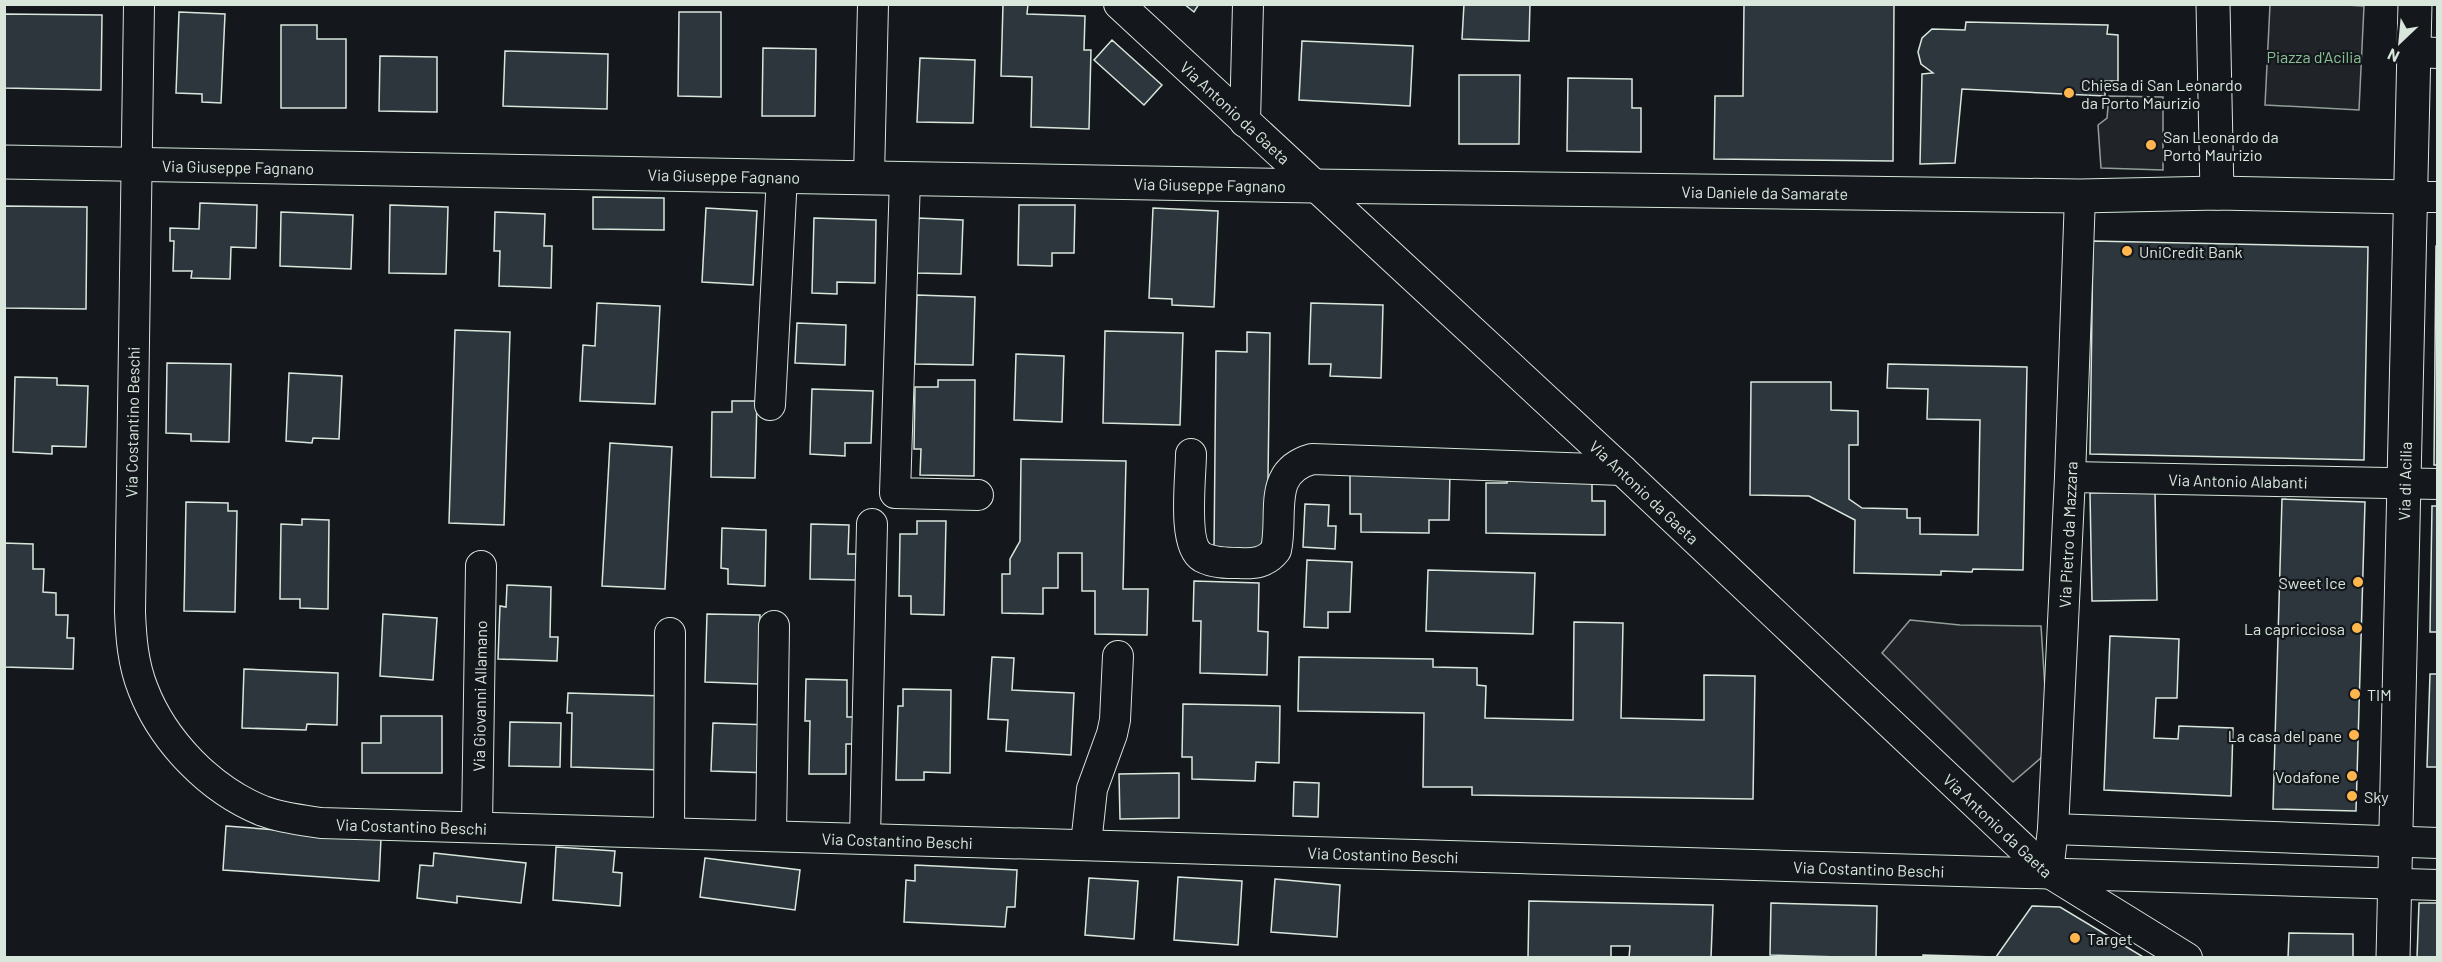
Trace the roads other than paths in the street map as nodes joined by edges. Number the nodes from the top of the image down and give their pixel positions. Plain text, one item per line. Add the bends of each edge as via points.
1 (139, 4) edge
2 (873, 4) edge
3 (1119, 4) edge
4 (1248, 4) edge
5 (2213, 4) edge
6 (2415, 4) edge
7 (2426, 53) edge
8 (1245, 122) junction
9 (4, 162) edge
10 (135, 163) junction
11 (782, 176) junction
12 (869, 177) junction
13 (905, 178) junction
14 (1313, 186) junction
15 (2217, 193) junction
16 (2080, 196) junction
17 (2424, 197) edge
18 (770, 405) dead end
19 (1191, 454) dead end
20 (1622, 470) junction
21 (2070, 477) junction
22 (2405, 483) junction
23 (2438, 484) edge
24 (978, 495) dead end
25 (872, 525) dead end
26 (481, 566) dead end
27 (774, 626) dead end
28 (670, 633) dead end
29 (1118, 656) dead end
30 (477, 826) junction
31 (2053, 829) junction
32 (669, 832) junction
33 (771, 835) junction
34 (865, 838) junction
35 (2396, 842) junction
36 (2438, 843) edge
37 (1086, 844) junction
38 (2048, 872) junction
39 (2395, 884) junction
40 (2438, 885) edge
41 (2187, 957) edge
42 (2393, 957) edge

1 - 10 street, Via Costantino Beschi
2 - 12 street
3 - 8 street, Via Antonio da Gaeta
4 - 8 street
5 - 15 street
6 - 7 street, Via di Acilia
7 - 17 street, Via di Acilia
8 - 14 street, Via Antonio da Gaeta
9 - 10 street, Via Giuseppe Fagnano
10 - 11 street, Via Giuseppe Fagnano
10 - 30 street, Via Costantino Beschi via 130,612 133,653 151,706 169,735 198,768 229,794 262,810 321,823
11 - 12 street, Via Giuseppe Fagnano
11 - 18 street
12 - 13 street, Via Giuseppe Fagnano
13 - 14 street, Via Giuseppe Fagnano
13 - 24 street via 895,493
14 - 16 street, Via Daniele da Samarate
14 - 20 street, Via Antonio da Gaeta
15 - 16 street, Via Daniele da Samarate
15 - 17 street, Via Daniele da Samarate
16 - 21 street, Via Pietro da Mazzara
17 - 22 street, Via di Acilia
19 - 20 street via 1191,542 1201,556 1253,564 1271,557 1276,550 1281,486 1292,468 1312,459
20 - 38 street, Via Antonio da Gaeta
21 - 22 street, Via Antonio Alabanti
21 - 31 street, Via Pietro da Mazzara
22 - 23 street, Via Antonio Alabanti
22 - 35 street, Via di Acilia
25 - 34 street
26 - 30 street, Via Giovanni Allamano
27 - 33 street
28 - 32 street
29 - 37 street via 1115,720 1092,789
30 - 32 street, Via Costantino Beschi
31 - 35 street
31 - 38 street, Via Pietro da Mazzara
32 - 33 street, Via Costantino Beschi
33 - 34 street, Via Costantino Beschi
34 - 37 street, Via Costantino Beschi
35 - 36 street
35 - 39 street, Via di Acilia
37 - 38 street, Via Costantino Beschi
38 - 39 street, Via Costantino Beschi
38 - 41 street, Via Antonio da Gaeta
39 - 40 street, Via Costantino Beschi
39 - 42 street, Via di Acilia

